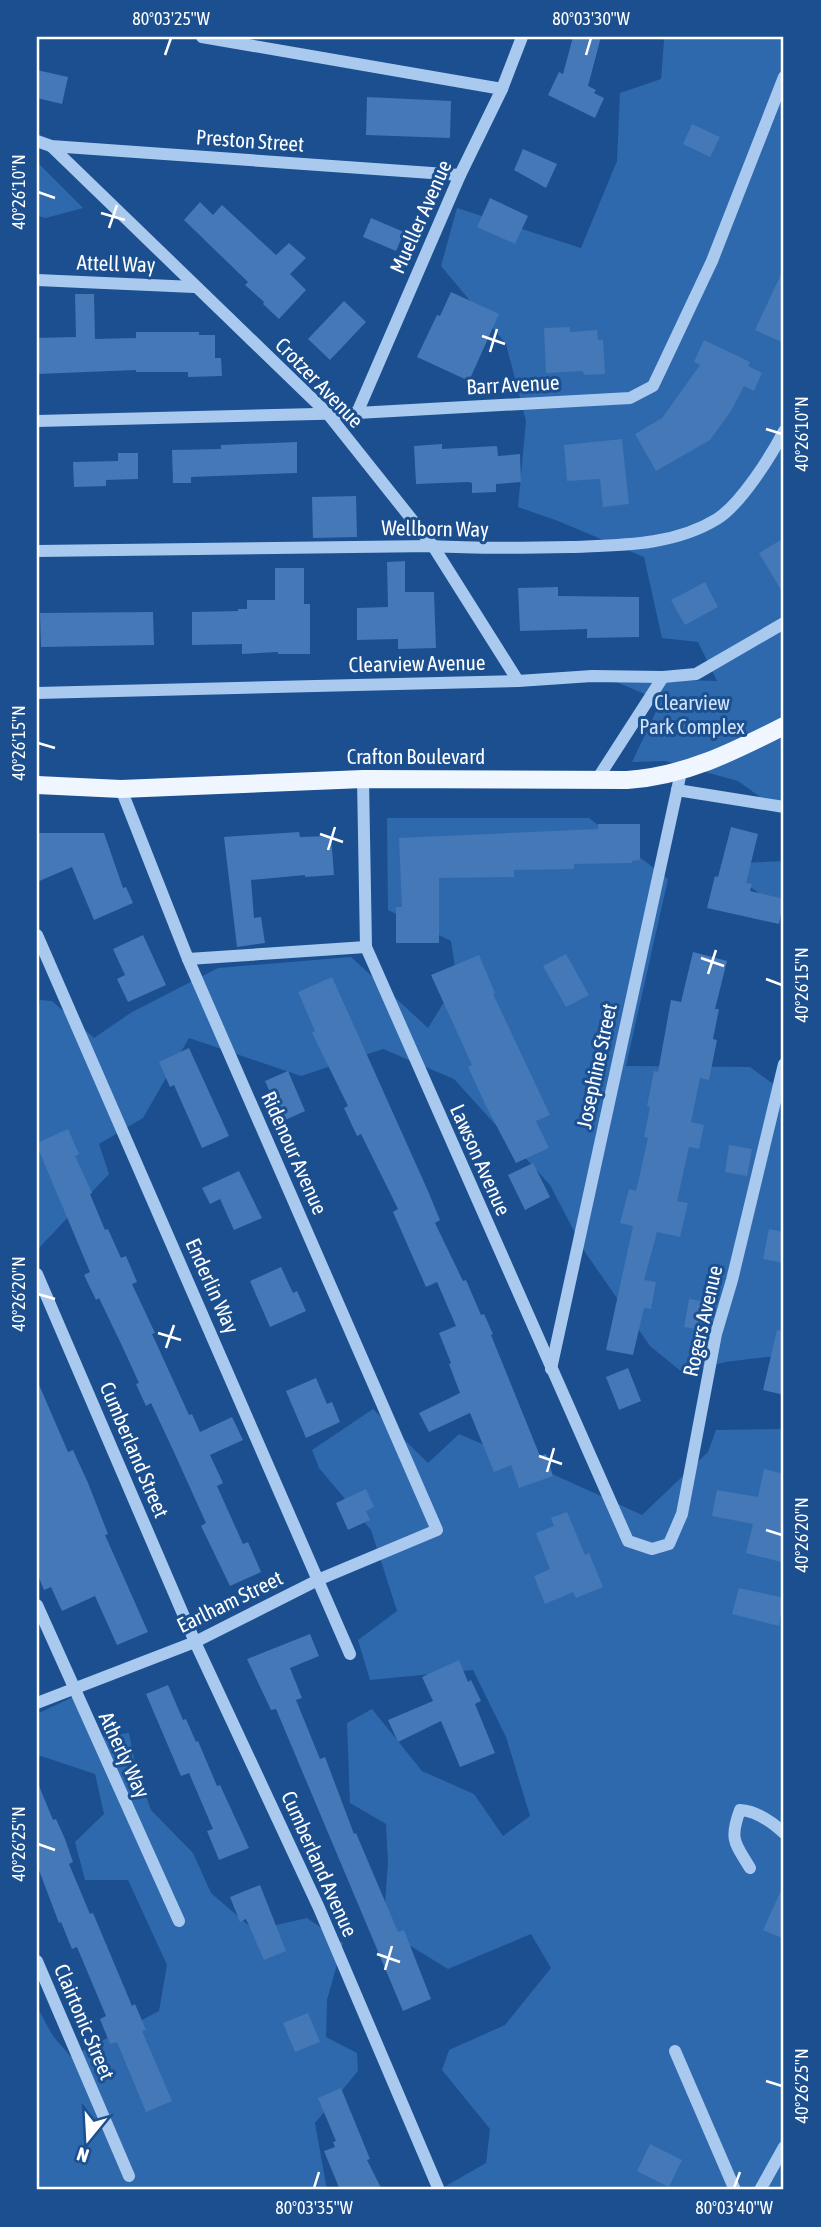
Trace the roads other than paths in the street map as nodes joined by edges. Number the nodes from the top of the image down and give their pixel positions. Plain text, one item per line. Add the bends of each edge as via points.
1 (202, 37) edge
2 (522, 37) edge
3 (784, 77) edge
4 (502, 89) junction
5 (37, 141) edge
6 (51, 146) junction
7 (460, 176) junction
8 (37, 280) edge
9 (194, 287) junction
10 (357, 413) junction
11 (328, 414) junction
12 (37, 421) edge
13 (784, 431) edge
14 (433, 546) junction
15 (37, 551) edge
16 (784, 623) edge
17 (663, 677) junction
18 (518, 681) junction
19 (37, 693) edge
20 (784, 726) edge
21 (681, 772) junction
22 (363, 779) junction
23 (596, 781) junction
24 (37, 785) edge
25 (121, 789) junction
26 (677, 790) junction
27 (784, 807) edge
28 (37, 935) edge
29 (366, 947) junction
30 (188, 959) junction
31 (784, 1064) edge
32 (37, 1274) edge
33 (551, 1369) junction
34 (437, 1530) joint
35 (628, 1541) joint
36 (320, 1579) junction
37 (37, 1605) edge
38 (195, 1642) junction
39 (350, 1654) dead end
40 (73, 1689) junction
41 (37, 1703) edge
42 (784, 1833) edge
43 (750, 1868) dead end
44 (179, 1921) dead end
45 (38, 1968) edge
46 (675, 2051) dead end
47 (784, 2147) edge
48 (129, 2176) dead end
49 (439, 2190) edge
50 (735, 2190) edge
51 (760, 2190) edge

1 - 4 street
2 - 4 street, Mueller Avenue
3 - 10 street, Barr Avenue via 712,261 653,386 630,398
4 - 7 street, Mueller Avenue
5 - 6 street, Preston Street
6 - 7 street, Preston Street
6 - 9 street, Crotzer Avenue
7 - 10 street, Mueller Avenue
8 - 9 street, Attell Way
9 - 11 street, Crotzer Avenue
10 - 11 street, Barr Avenue
11 - 12 street, Barr Avenue
11 - 14 street, Crotzer Avenue
13 - 14 street, Wellborn Way via 772,456 717,519 665,540 495,550
14 - 15 street, Wellborn Way
14 - 18 street, Crotzer Avenue
16 - 17 street, Clearview Avenue via 696,674
17 - 18 street, Clearview Avenue
17 - 23 street
18 - 19 street, Clearview Avenue
20 - 21 main road, Crafton Boulevard
21 - 23 main road, Crafton Boulevard
21 - 26 street, Josephine Street
22 - 23 main road, Crafton Boulevard
22 - 25 main road, Crafton Boulevard
22 - 29 street, Lawson Avenue
24 - 25 main road, Crafton Boulevard
25 - 30 street, Ridenour Avenue
26 - 27 street
26 - 33 street, Josephine Street
28 - 36 street, Enderlin Way
29 - 30 street
29 - 33 street, Lawson Avenue
30 - 34 street, Ridenour Avenue
31 - 35 street, Rogers Avenue via 716,1334 682,1514 669,1544 652,1549
32 - 38 street, Cumberland Street
33 - 35 street, Lawson Avenue
34 - 36 street, Earlham Street
36 - 38 street, Earlham Street
36 - 39 street, Enderlin Way
37 - 40 street, Atherly Way
38 - 40 street, Earlham Street
38 - 49 street, Cumberland Avenue via 319,1908
40 - 41 street, Earlham Street
40 - 44 street, Atherly Way
42 - 43 street via 773,1823 740,1810 733,1840
45 - 48 street, Clairtonic Street
46 - 50 street
47 - 51 street

